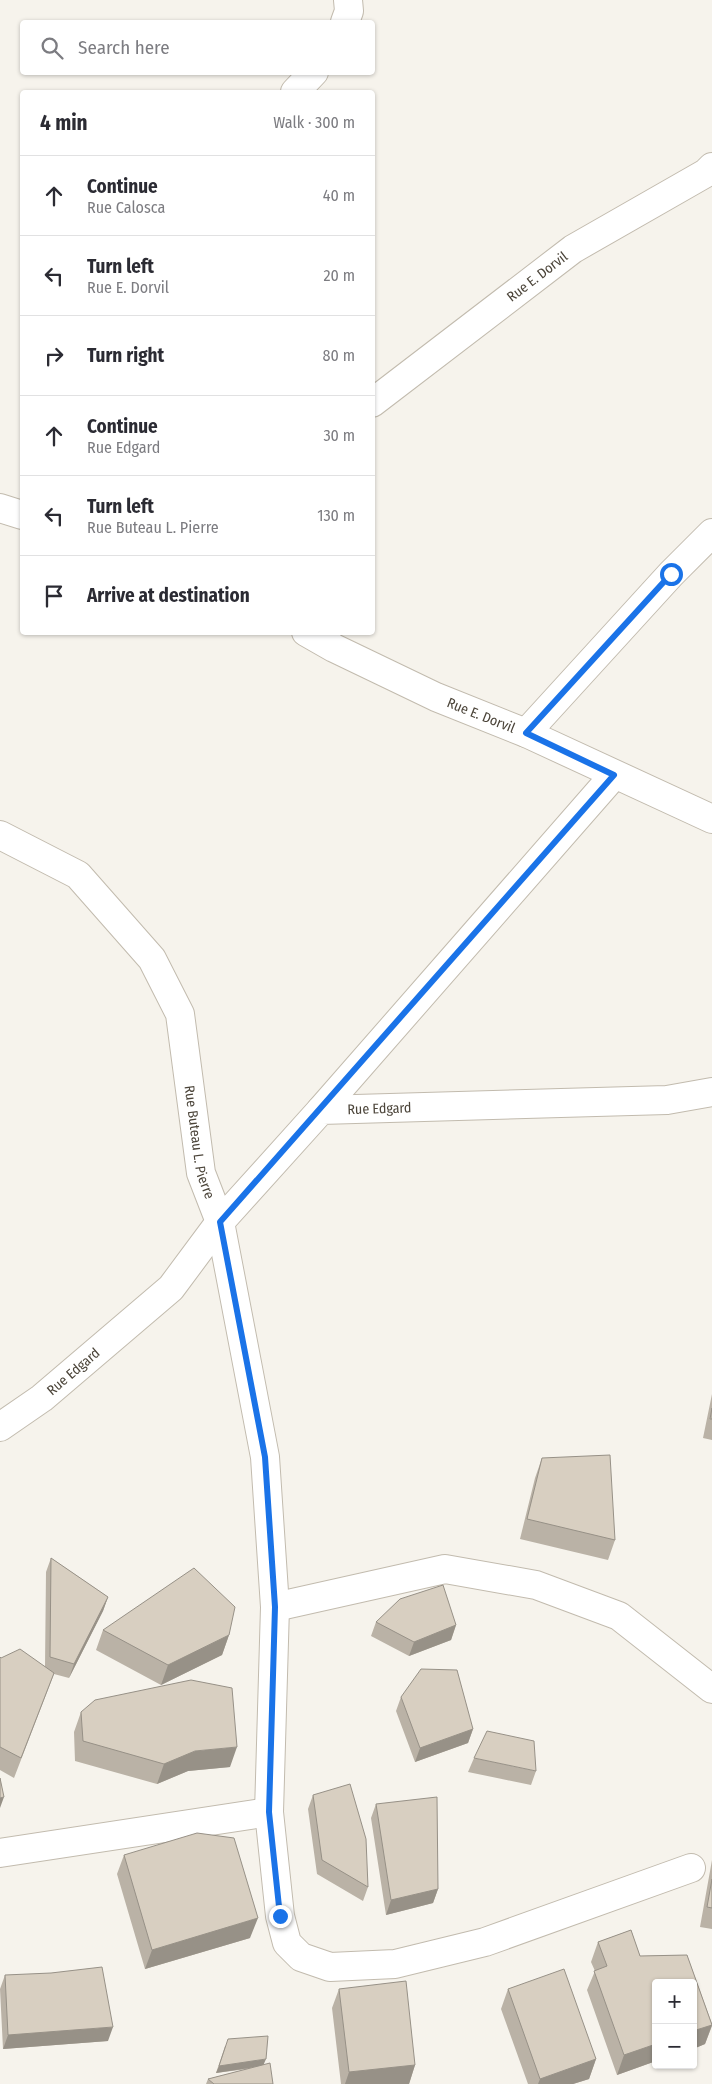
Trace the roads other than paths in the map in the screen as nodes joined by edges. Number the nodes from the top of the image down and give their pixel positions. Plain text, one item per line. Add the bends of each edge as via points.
1 (348, 0) edge
2 (346, 20) edge
3 (311, 75) edge
4 (297, 90) edge
5 (712, 167) edge
6 (375, 401) edge
7 (0, 508) edge
8 (20, 514) edge
9 (712, 533) edge
10 (311, 635) edge
11 (526, 733) junction
12 (614, 775) junction
13 (712, 819) edge
14 (0, 835) edge
15 (712, 1092) edge
16 (321, 1110) junction
17 (220, 1222) junction
18 (0, 1427) edge
19 (275, 1607) junction
20 (712, 1689) edge
21 (269, 1812) junction
22 (0, 1854) edge
23 (691, 1868) dead end

1 - 2 street
3 - 4 street
5 - 6 street, Rue E. Dorvil via 573,249
7 - 8 street
9 - 11 street
10 - 11 street, Rue E. Dorvil via 436,697
11 - 12 street, Rue E. Dorvil
12 - 13 street, Rue E. Dorvil
12 - 16 street
14 - 17 street, Rue Buteau L. Pierre via 78,875 152,959 180,1014 201,1173
15 - 16 street, Rue Edgard via 667,1100
16 - 17 street, Rue Edgard
17 - 18 street, Rue Edgard via 171,1288 42,1398
17 - 19 street, Rue Buteau L. Pierre via 265,1457
19 - 20 street via 445,1568 536,1585 618,1616
19 - 21 street, Rue Buteau L. Pierre
21 - 22 street
21 - 23 street, Rue Buteau L. Pierre via 280,1916 287,1943 301,1956 330,1967 395,1964 485,1942

